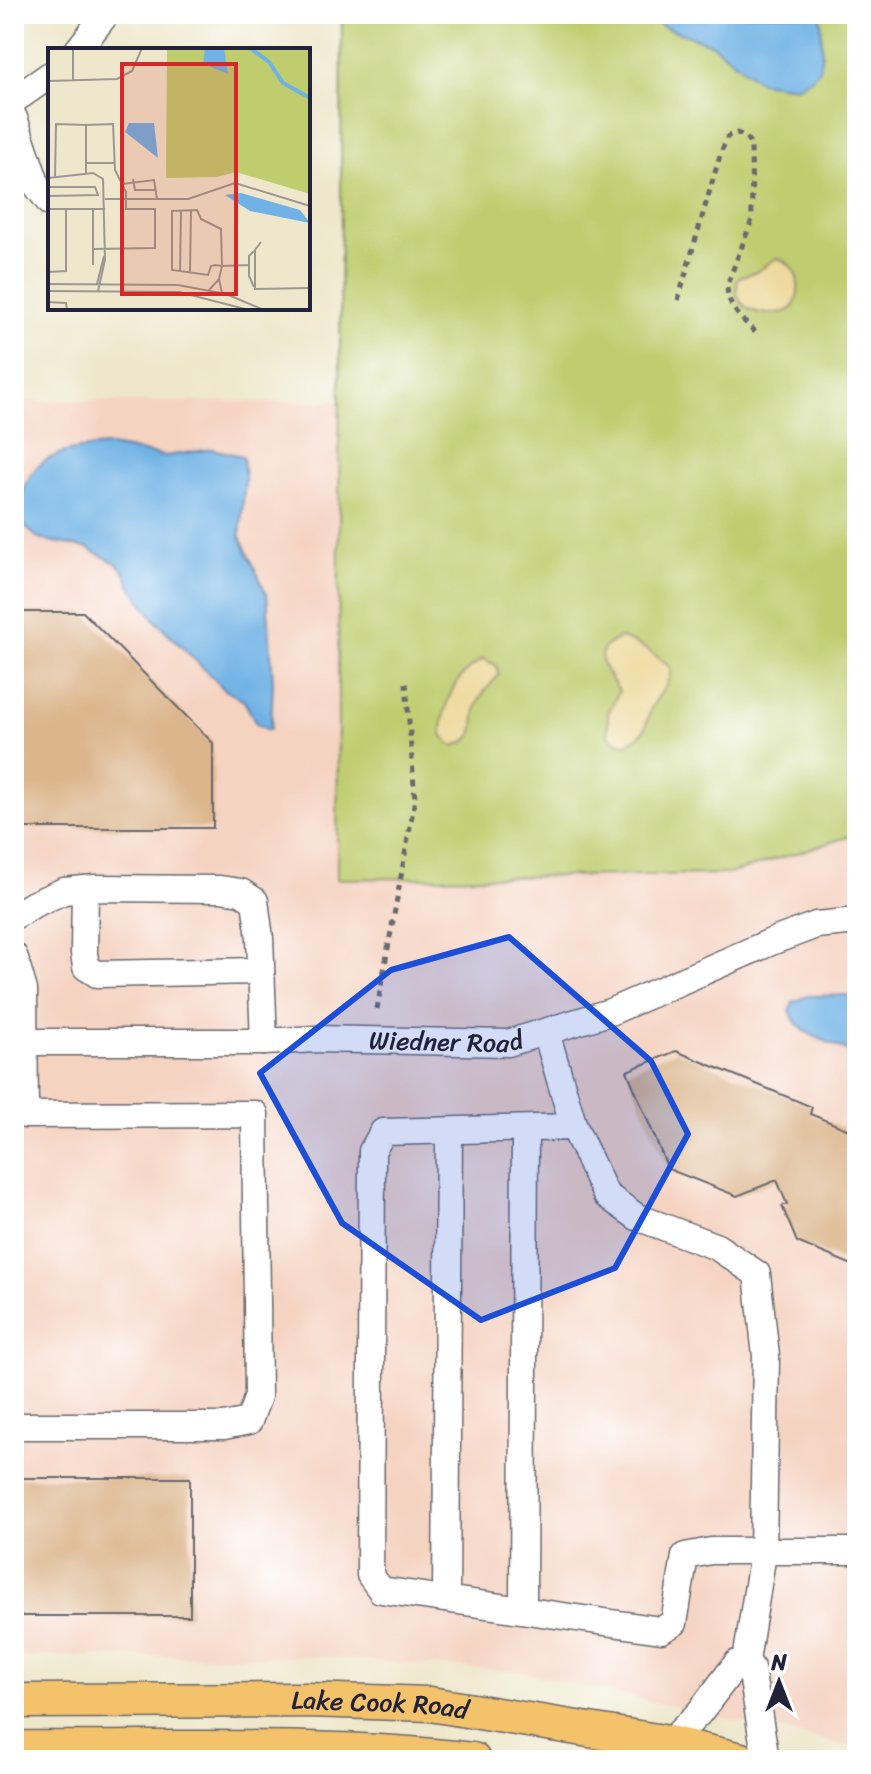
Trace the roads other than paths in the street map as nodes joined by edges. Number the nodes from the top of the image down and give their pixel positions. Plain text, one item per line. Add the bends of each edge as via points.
1 (106, 14) edge
2 (80, 48) edge
3 (48, 76) edge
4 (14, 100) edge
5 (14, 118) edge
6 (48, 200) edge
7 (85, 889) junction
8 (14, 916) edge
9 (857, 921) edge
10 (14, 956) edge
11 (261, 971) junction
12 (546, 1032) junction
13 (20, 1042) edge
14 (264, 1042) junction
15 (574, 1127) junction
16 (525, 1129) junction
17 (449, 1131) junction
18 (14, 1426) edge
19 (857, 1551) edge
20 (763, 1553) junction
21 (446, 1599) junction
22 (523, 1609) junction
23 (746, 1661) junction
24 (14, 1701) edge
25 (669, 1743) junction
26 (14, 1748) edge
27 (473, 1760) edge
28 (741, 1760) edge
29 (766, 1760) edge

1 - 2 street
3 - 4 street
5 - 6 street via 37,186
7 - 8 street via 64,891
7 - 11 street via 241,892 255,901
7 - 11 street via 84,953 86,967 97,974
9 - 12 street, Wiedner Road via 816,925 782,937 610,1012
10 - 13 street via 24,990
11 - 14 street
12 - 14 street, Wiedner Road via 508,1043
12 - 15 street
13 - 14 street, Wiedner Road
13 - 18 street via 25,1115 255,1114 258,1396 249,1421 224,1426
15 - 16 street
15 - 20 street via 606,1195 637,1217 717,1247 757,1274 766,1356
16 - 17 street
16 - 22 street
17 - 21 street
17 - 21 street via 383,1132 372,1151 370,1575 381,1590
19 - 20 street
20 - 22 street via 685,1556 674,1623 661,1630
20 - 23 street
21 - 22 street
23 - 25 street via 737,1663
23 - 29 street
24 - 25 main road, Lake Cook Road via 430,1704
25 - 28 main road, Lake Cook Road
26 - 27 main road, Lake Cook Road via 306,1750

